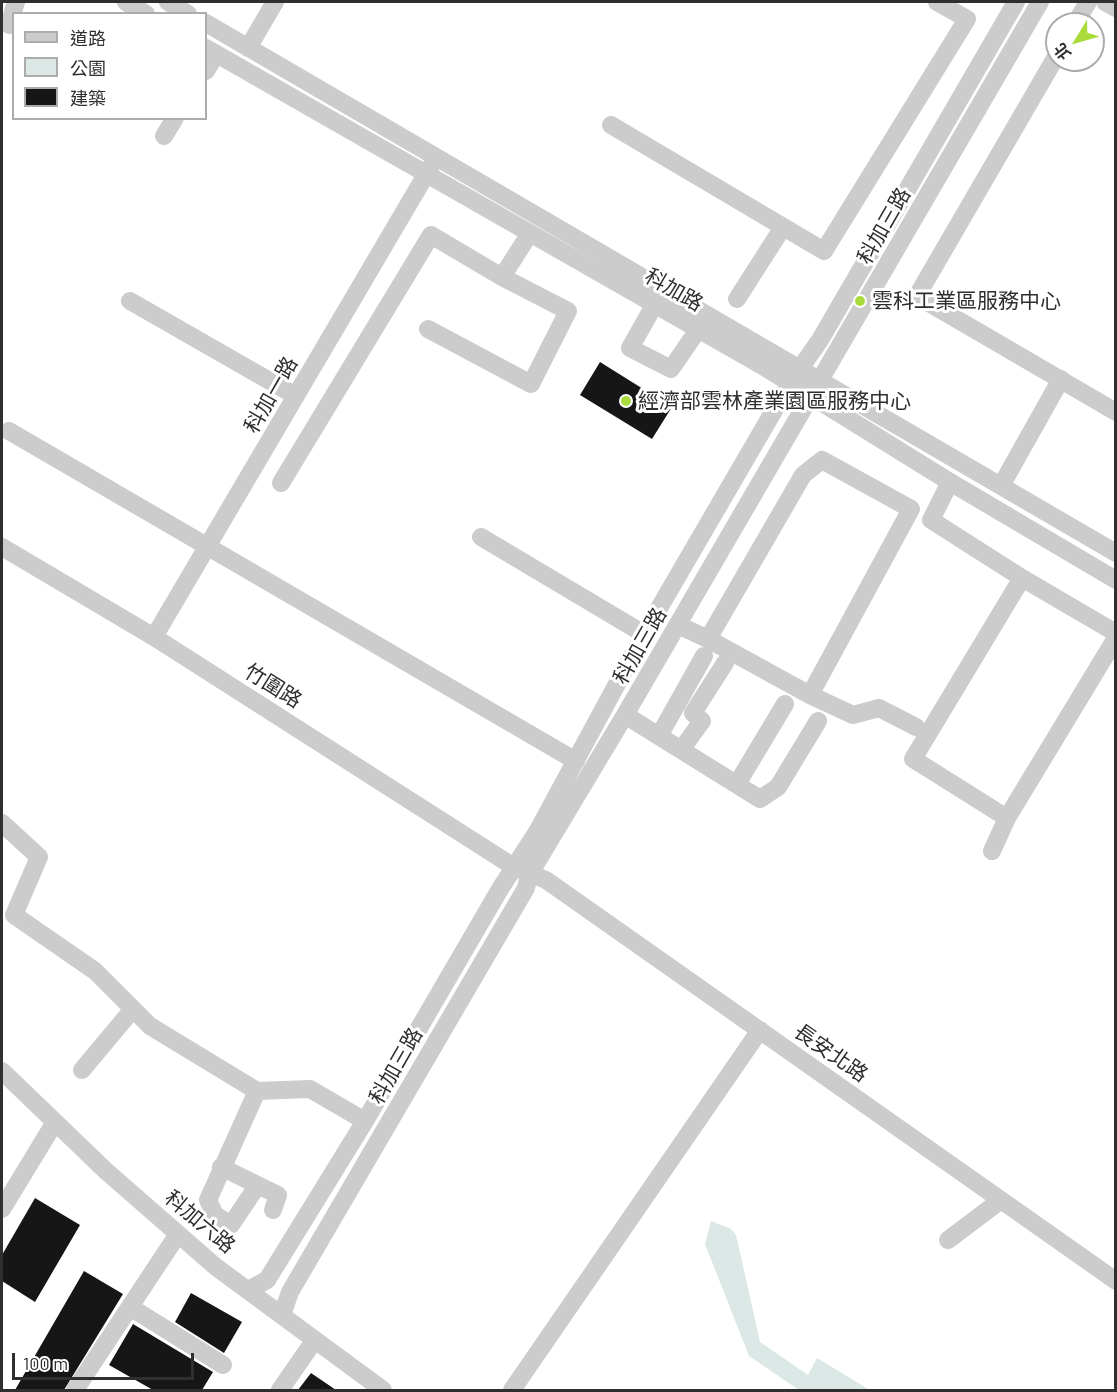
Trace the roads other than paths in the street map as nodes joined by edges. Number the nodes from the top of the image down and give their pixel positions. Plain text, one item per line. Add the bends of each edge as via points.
1 (126, 2) edge
2 (168, 2) edge
3 (275, 2) edge
4 (937, 2) edge
5 (1016, 2) edge
6 (1040, 2) edge
7 (1105, 2) edge
8 (1116, 8) edge
9 (143, 12) edge
10 (185, 12) edge
11 (12, 16) edge
12 (207, 24) edge
13 (9, 26) dead end
14 (248, 48) junction
15 (211, 51) edge
16 (207, 67) edge
17 (1047, 72) edge
18 (174, 120) edge
19 (611, 125) dead end
20 (164, 136) dead end
21 (437, 157) junction
22 (426, 175) junction
23 (783, 227) junction
24 (530, 233) junction
25 (502, 277) junction
26 (659, 296) junction
27 (737, 299) dead end
28 (130, 301) dead end
29 (704, 322) junction
30 (428, 329) dead end
31 (801, 368) junction
32 (1061, 379) junction
33 (790, 383) junction
34 (817, 388) junction
35 (296, 396) junction
36 (1116, 412) edge
37 (9, 431) dead end
38 (950, 482) junction
39 (280, 483) dead end
40 (1001, 486) junction
41 (911, 509) junction
42 (931, 520) junction
43 (481, 537) dead end
44 (2, 547) edge
45 (208, 548) junction
46 (1116, 553) edge
47 (1022, 578) junction
48 (1116, 580) edge
49 (678, 625) junction
50 (1116, 633) edge
51 (644, 634) junction
52 (154, 637) junction
53 (1116, 638) edge
54 (706, 648) junction
55 (725, 663) dead end
56 (810, 695) junction
57 (785, 704) dead end
58 (626, 715) junction
59 (818, 721) dead end
60 (916, 727) dead end
61 (659, 736) junction
62 (681, 750) junction
63 (576, 761) junction
64 (737, 784) junction
65 (1007, 818) junction
66 (2, 823) edge
67 (992, 851) dead end
68 (521, 870) junction
69 (8, 911) edge
70 (133, 1009) junction
71 (760, 1030) junction
72 (82, 1070) dead end
73 (2, 1071) edge
74 (257, 1091) junction
75 (365, 1121) junction
76 (55, 1122) junction
77 (221, 1167) junction
78 (257, 1186) junction
79 (1001, 1200) junction
80 (2, 1209) edge
81 (273, 1210) dead end
82 (178, 1234) junction
83 (948, 1240) dead end
84 (1116, 1281) edge
85 (250, 1289) junction
86 (130, 1307) junction
87 (282, 1315) junction
88 (315, 1341) junction
89 (222, 1365) dead end
90 (75, 1390) edge
91 (280, 1390) edge
92 (383, 1390) edge
93 (512, 1390) edge

1 - 9 street
2 - 10 street
3 - 14 street
4 - 23 street via 967,19 824,251
5 - 31 street, 科加三路
6 - 34 street, 科加三路
7 - 8 street
11 - 13 street
12 - 14 street, 科加路
14 - 21 street, 科加路
15 - 16 street
15 - 22 street, 科加路
17 - 32 street via 916,296
18 - 20 street
19 - 23 street
21 - 22 street, 科加一路
21 - 26 street, 科加路
22 - 24 street, 科加路
22 - 35 street, 科加一路
23 - 27 street
24 - 25 street
24 - 26 street, 科加路
25 - 30 street via 568,311 531,384
25 - 39 street via 431,235
26 - 29 street, 科加路
26 - 29 street via 630,348 670,369
28 - 35 street
29 - 31 street, 科加路
29 - 33 street, 科加路
31 - 33 street, 科加三路
31 - 34 street, 科加路
32 - 36 street
32 - 40 street
33 - 34 street, 科加路
33 - 51 street, 科加三路
34 - 38 street, 科加路
34 - 40 street, 科加路
34 - 49 street, 科加三路
35 - 45 street, 科加一路
37 - 45 street
38 - 42 street
38 - 48 street, 科加路
40 - 46 street, 科加路
41 - 42 street
41 - 54 street via 822,460 803,475
41 - 56 street
42 - 47 street
43 - 51 street
44 - 52 street, 竹圍路
45 - 52 street, 科加一路
45 - 63 street
47 - 50 street
47 - 65 street via 913,759
49 - 54 street
49 - 58 street, 科加三路
51 - 63 street, 科加三路
52 - 68 street, 竹圍路
53 - 65 street
54 - 56 street
54 - 61 street
55 - 62 street via 693,713 702,721
56 - 60 street via 854,715 879,708
57 - 64 street
58 - 61 street
58 - 68 street, 科加三路
59 - 64 street via 778,787 760,799
61 - 62 street
62 - 64 street
63 - 68 street, 科加三路
65 - 67 street
66 - 69 street via 39,856
68 - 71 street, 長安北路 via 546,880
68 - 75 street, 科加三路
68 - 87 street, 科加三路 via 526,888 290,1292
69 - 70 street via 95,970
70 - 72 street
70 - 74 street via 150,1026
71 - 79 street, 長安北路
71 - 93 street
73 - 76 street, 科加六路
74 - 75 street via 310,1089
74 - 77 street
75 - 85 street, 科加三路 via 267,1280
76 - 80 street
76 - 82 street, 科加六路
77 - 78 street
77 - 78 street via 207,1200 215,1215 231,1225
78 - 81 street via 279,1195
79 - 83 street
79 - 84 street, 長安北路
82 - 85 street, 科加六路 via 216,1267
82 - 86 street
85 - 87 street, 科加六路
86 - 89 street
86 - 90 street
87 - 88 street, 科加六路
88 - 91 street
88 - 92 street, 科加六路

